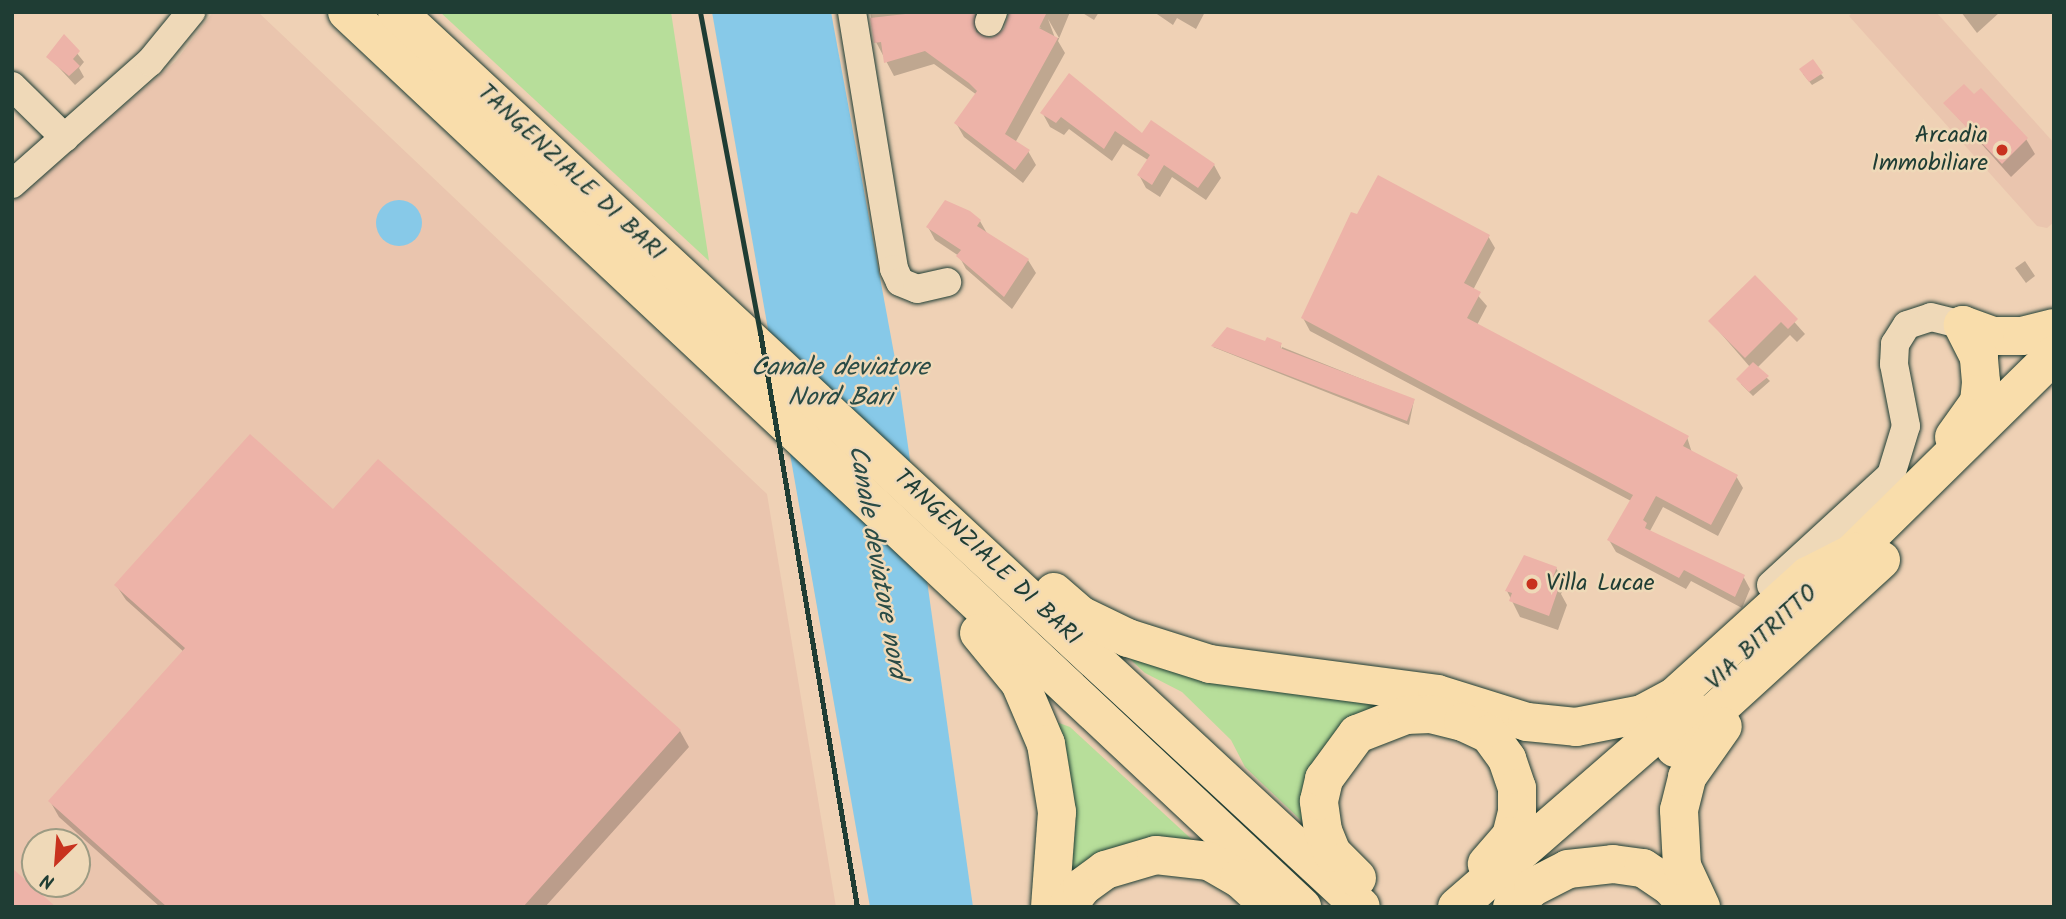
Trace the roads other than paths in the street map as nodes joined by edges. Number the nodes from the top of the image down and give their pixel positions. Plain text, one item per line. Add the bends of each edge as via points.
1 (191, 12) edge
2 (347, 12) edge
3 (397, 12) edge
4 (852, 12) edge
5 (12, 86) edge
6 (65, 138) junction
7 (12, 184) edge
8 (947, 282) dead end
9 (1964, 325) junction
10 (2054, 328) edge
11 (2054, 355) edge
12 (2054, 388) edge
13 (949, 523) junction
14 (1896, 530) junction
15 (1855, 552) junction
16 (939, 581) junction
17 (1694, 654) dead end
18 (1050, 907) edge
19 (1067, 907) edge
20 (1271, 907) edge
21 (1302, 907) edge
22 (1361, 907) edge
23 (1385, 907) edge
24 (1441, 907) edge
25 (1457, 907) edge
26 (1490, 907) edge
27 (1512, 907) edge
28 (1688, 907) edge
29 (1701, 907) edge

1 - 6 street via 150,62
2 - 16 highway, TANGENZIALE DI BARI via 816,452 857,519
3 - 13 highway, TANGENZIALE DI BARI
4 - 8 street via 894,269 900,282 917,289
5 - 6 street
6 - 7 street
9 - 10 highway via 1994,336 2022,336
9 - 14 highway via 1979,357 1979,402
9 - 17 street, VIA BITRITTO via 1931,317 1907,325 1895,344 1894,364 1906,426 1891,475
11 - 14 highway, VIA BITRITTO
12 - 14 highway, VIA BITRITTO
13 - 15 highway via 1015,557 1082,616 1168,652 1275,675 1437,694 1528,722 1576,727 1642,715 1674,697 1808,576
13 - 22 highway, TANGENZIALE DI BARI
14 - 15 highway, VIA BITRITTO
14 - 26 highway, VIA BITRITTO via 1619,798
14 - 29 highway via 1841,619 1724,724 1687,777 1679,810 1682,866
15 - 25 highway, VIA BITRITTO via 1689,705
16 - 18 highway via 1020,683 1046,744 1057,812
16 - 21 highway, TANGENZIALE DI BARI
19 - 20 highway via 1082,887 1105,870 1156,855 1209,861 1239,878
23 - 24 highway via 1332,853 1323,831 1319,800 1324,779 1357,734 1406,715 1431,714 1489,734 1507,759 1517,788 1511,836
27 - 28 highway via 1533,887 1568,869 1613,864 1643,868 1670,886

